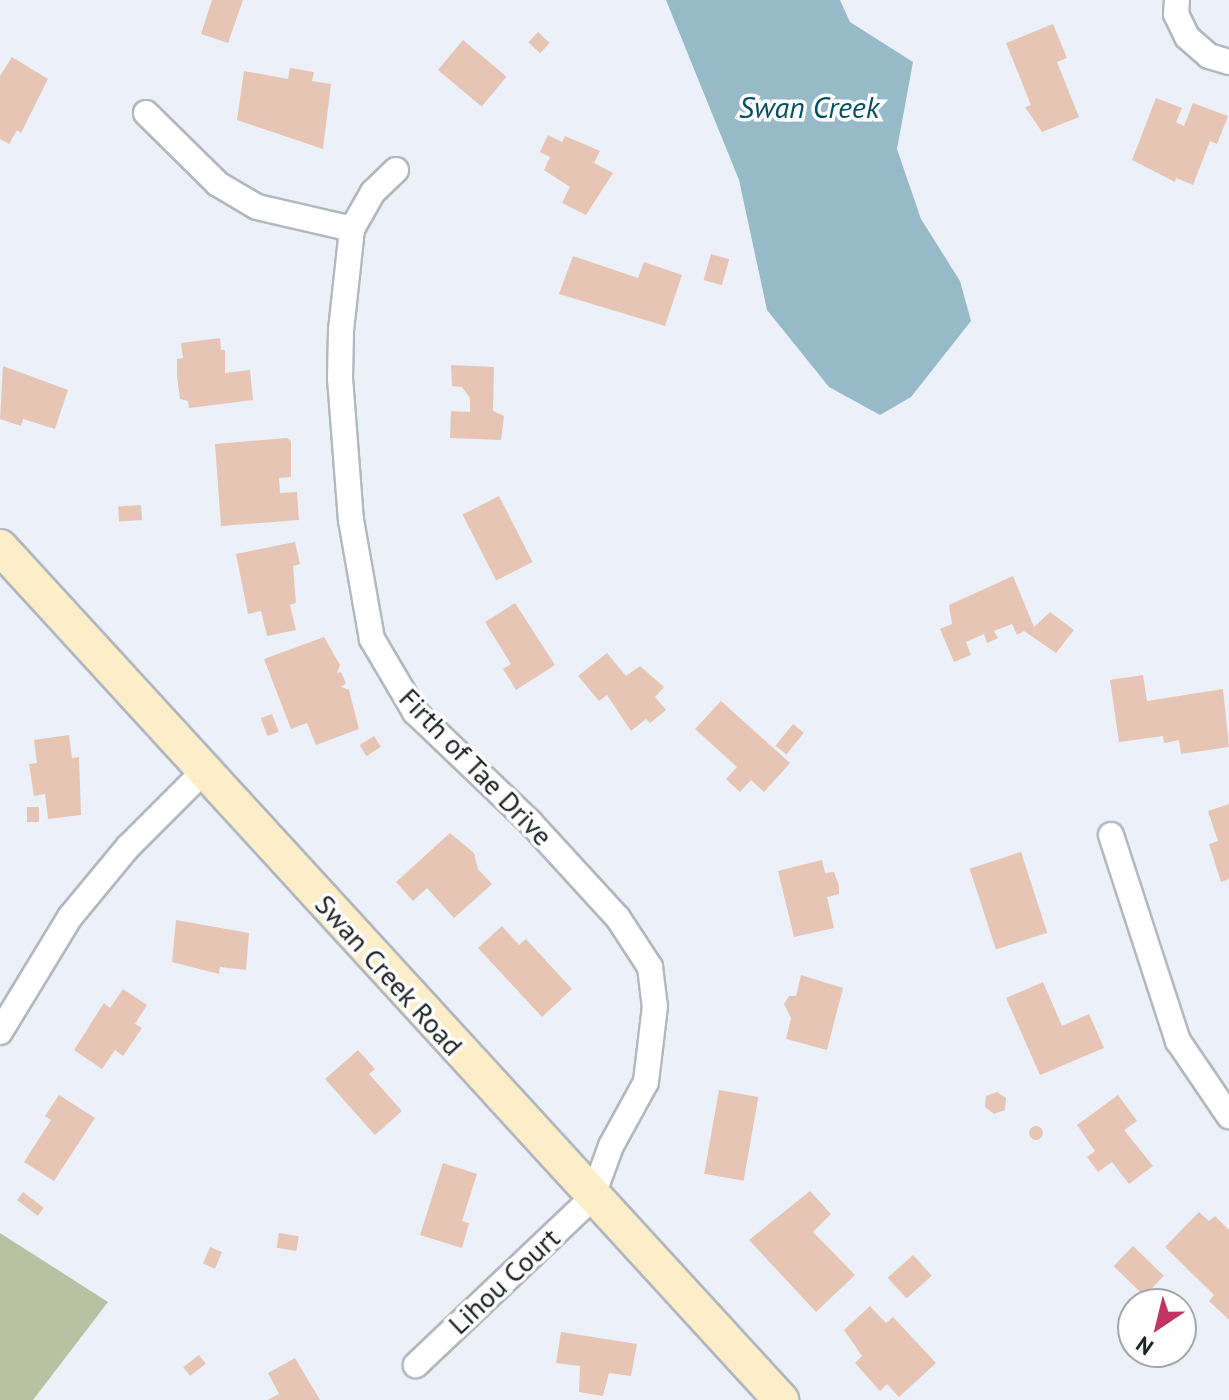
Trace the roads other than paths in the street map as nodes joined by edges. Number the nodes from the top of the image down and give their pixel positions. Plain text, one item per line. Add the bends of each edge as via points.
1 (1177, 0) edge
2 (1229, 62) edge
3 (146, 113) dead end
4 (396, 170) dead end
5 (352, 229) junction
6 (0, 547) edge
7 (203, 772) junction
8 (1111, 835) dead end
9 (0, 1032) edge
10 (1229, 1116) edge
11 (592, 1198) junction
12 (416, 1365) dead end
13 (781, 1400) edge

1 - 2 street via 1176,14 1187,37 1209,56
3 - 5 street via 218,184 257,207
4 - 5 street, Firth of Tae Drive via 373,192
5 - 11 street, Firth of Tae Drive via 340,378 351,520 372,639 415,712 536,829 618,918 650,967 655,1006 651,1062
6 - 7 street, Swan Creek Road
7 - 9 street via 128,847 70,917
7 - 11 street, Swan Creek Road
8 - 10 street via 1178,1041
11 - 12 street, Lihou Court
11 - 13 street, Swan Creek Road

